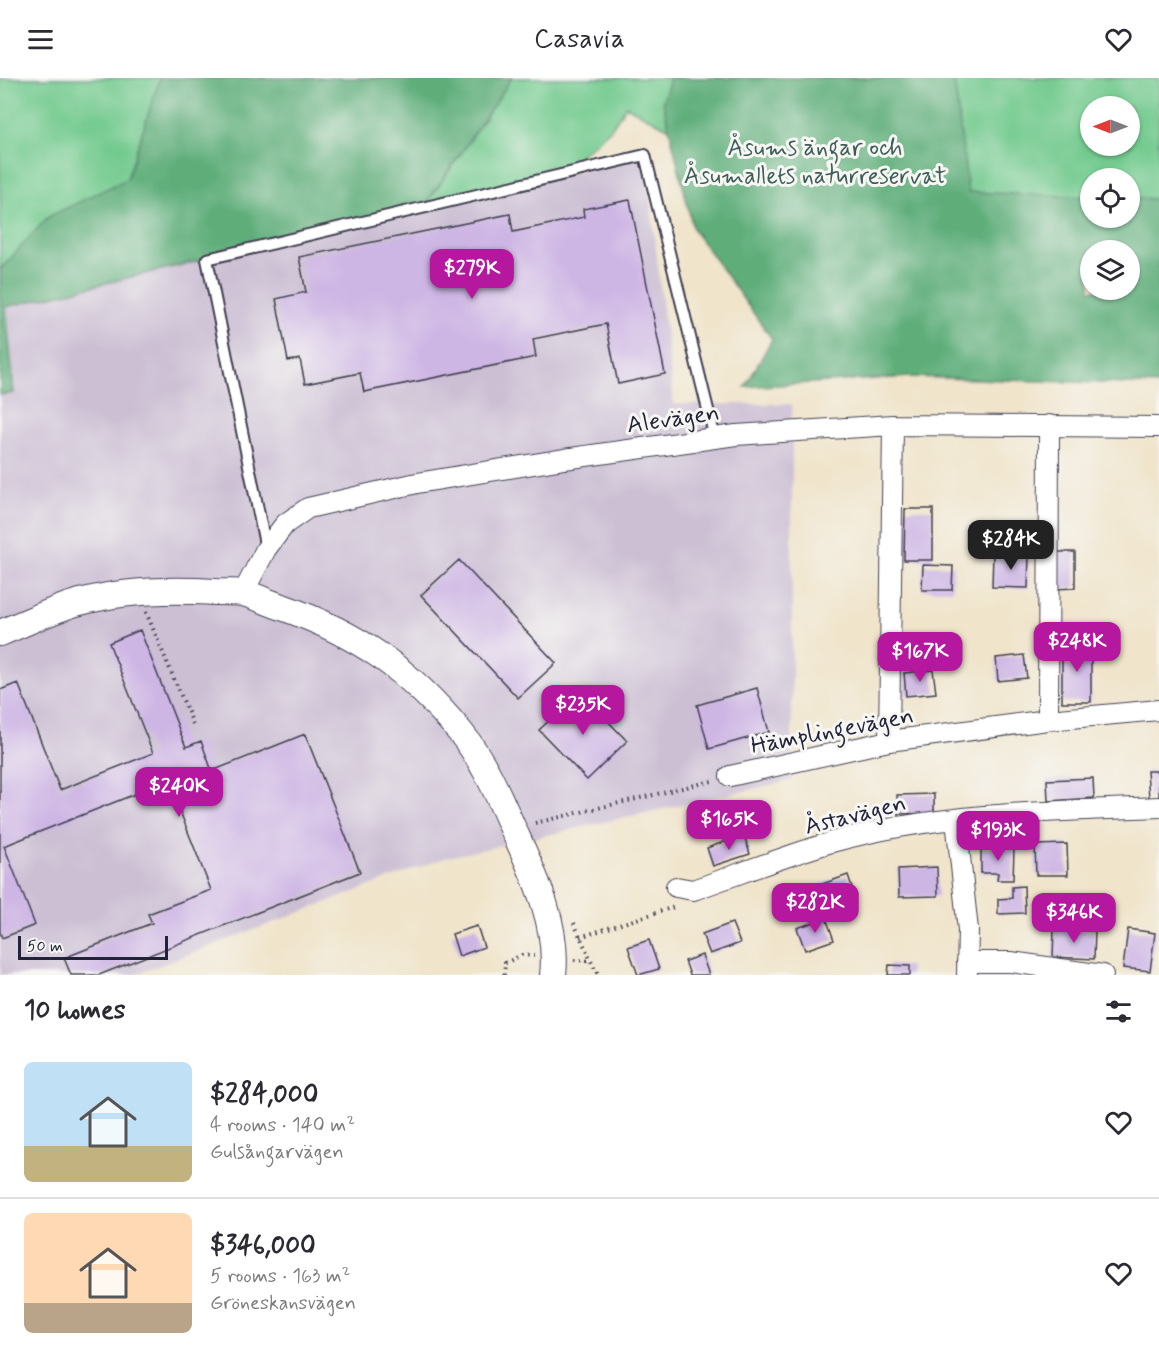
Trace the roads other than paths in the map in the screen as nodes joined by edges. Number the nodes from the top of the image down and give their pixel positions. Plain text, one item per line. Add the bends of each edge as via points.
1 (893, 425) junction
2 (1049, 425) junction
3 (1159, 427) edge
4 (715, 438) junction
5 (266, 549) junction
6 (243, 593) junction
7 (0, 633) edge
8 (1159, 710) edge
9 (1048, 720) junction
10 (889, 741) junction
11 (730, 776) road end
12 (1159, 807) edge
13 (956, 820) junction
14 (680, 895) road end
15 (967, 969) edge
16 (553, 975) edge
17 (1103, 975) edge

1 - 2 street, Alevägen
1 - 4 street, Alevägen
1 - 10 street
2 - 3 street, Alevägen
2 - 9 street
4 - 5 street, Alevägen via 417,483 308,508 285,524
4 - 5 lane via 645,155 207,259
5 - 6 street, Alevägen
6 - 7 street via 138,592 80,602
6 - 16 street via 319,620 351,636 404,674 461,734 490,777 546,909 553,939
8 - 9 street, Hämplingevägen
9 - 10 street, Hämplingevägen
10 - 11 street, Hämplingevägen
12 - 13 street, Åstavägen
13 - 14 street, Åstavägen via 832,842
13 - 15 street via 968,930
15 - 17 street via 1011,962

